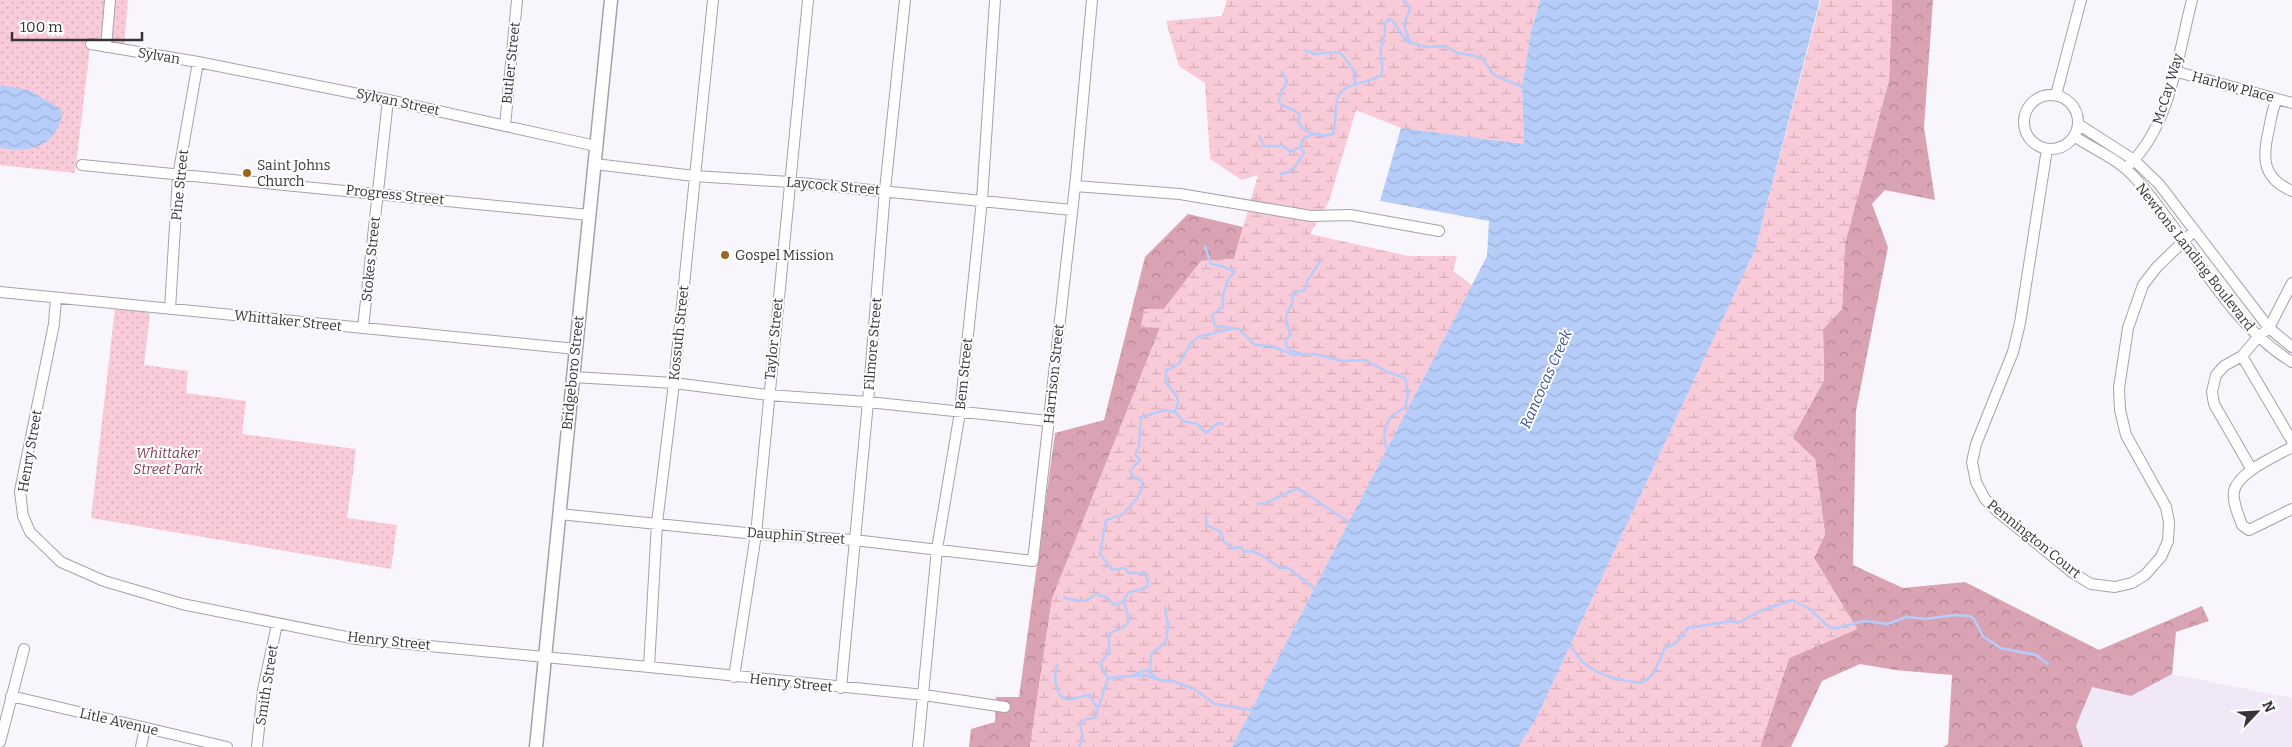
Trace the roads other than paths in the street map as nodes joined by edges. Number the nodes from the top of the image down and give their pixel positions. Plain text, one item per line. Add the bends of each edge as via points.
1 (110, 0) edge
2 (517, 0) edge
3 (611, 0) edge
4 (712, 0) edge
5 (808, 0) edge
6 (905, 0) edge
7 (995, 0) edge
8 (1092, 0) edge
9 (2081, 0) edge
10 (2192, 0) edge
11 (91, 44) dead end
12 (106, 47) junction
13 (198, 62) junction
14 (2174, 71) junction
15 (2056, 95) junction
16 (2277, 99) junction
17 (388, 100) junction
18 (2292, 103) edge
19 (2078, 124) junction
20 (505, 126) junction
21 (2074, 136) junction
22 (596, 146) junction
23 (2047, 149) junction
24 (2134, 160) junction
25 (595, 164) junction
26 (82, 165) dead end
27 (2126, 169) junction
28 (178, 176) junction
29 (694, 176) junction
30 (790, 182) junction
31 (1075, 186) junction
32 (885, 190) junction
33 (2292, 191) edge
34 (378, 193) junction
35 (982, 200) junction
36 (1072, 210) junction
37 (589, 215) junction
38 (1440, 231) dead end
39 (2193, 232) junction
40 (2184, 241) junction
41 (2292, 283) edge
42 (0, 292) edge
43 (56, 298) junction
44 (170, 309) junction
45 (363, 328) junction
46 (2269, 328) junction
47 (2258, 337) junction
48 (2292, 347) edge
49 (576, 350) junction
50 (2242, 356) junction
51 (2292, 362) edge
52 (573, 377) junction
53 (674, 383) junction
54 (768, 395) junction
55 (868, 402) junction
56 (960, 412) junction
57 (1048, 421) junction
58 (2292, 442) edge
59 (2292, 448) edge
60 (2252, 470) junction
61 (2292, 509) edge
62 (559, 514) junction
63 (657, 523) junction
64 (756, 534) junction
65 (854, 540) junction
66 (937, 549) junction
67 (1033, 561) joint
68 (277, 624) junction
69 (24, 649) dead end
70 (545, 657) junction
71 (649, 666) junction
72 (734, 677) junction
73 (841, 688) junction
74 (924, 695) junction
75 (11, 696) junction
76 (1006, 707) dead end
77 (145, 728) junction
78 (0, 742) edge
79 (141, 747) edge
80 (227, 747) edge
81 (257, 747) edge
82 (536, 747) edge
83 (918, 747) edge

1 - 12 street
2 - 20 street, Butler Street
3 - 22 main road, Bridgeboro Street
4 - 29 street, Kossuth Street
5 - 30 street, Taylor Street
6 - 32 street, Filmore Street
7 - 35 street, Bem Street
8 - 31 street, Harrison Street
9 - 15 street
10 - 14 street, McCay Way
11 - 12 street, Sylvan
12 - 13 street, Sylvan
13 - 17 street, Sylvan Street
13 - 28 street, Pine Street
14 - 16 street, Harlow Place
14 - 24 street, McCay Way via 2160,121
15 - 19 street via 2073,107
15 - 23 street via 2037,98 2024,116 2028,137
16 - 18 street, Harlow Place
16 - 33 street via 2263,155 2277,184
17 - 20 street, Sylvan Street
17 - 34 street, Stokes Street
19 - 21 street
19 - 24 street, Newtons Landing Boulevard
20 - 22 street, Sylvan Street
21 - 23 street via 2063,146
21 - 27 street, Newtons Landing Boulevard
22 - 25 main road, Bridgeboro Street
23 - 40 street, Pennington Court via 2018,330 1972,462 1976,482 1991,505 2073,573 2091,584 2115,587 2132,583 2146,575 2161,558 2168,542 2166,507 2126,435 2119,388 2128,328 2143,284
24 - 27 street, McCay Way
24 - 39 street, Newtons Landing Boulevard via 2159,184
25 - 29 street, Laycock Street
25 - 37 main road, Bridgeboro Street
26 - 28 street, Progress Street
27 - 40 street, Newtons Landing Boulevard
28 - 34 street, Progress Street
28 - 44 street, Pine Street
29 - 30 street, Laycock Street
29 - 53 street, Kossuth Street
30 - 32 street, Laycock Street
30 - 54 street, Taylor Street
31 - 36 street, Harrison Street
31 - 38 street via 1180,194 1311,216 1350,215
32 - 35 street, Laycock Street
32 - 55 street, Filmore Street
34 - 37 street, Progress Street
34 - 45 street, Stokes Street
35 - 36 street, Laycock Street
35 - 56 street, Bem Street
36 - 57 street, Harrison Street
37 - 49 main road, Bridgeboro Street
39 - 40 street, Pennington Court
39 - 46 street, Newtons Landing Boulevard
40 - 47 street, Newtons Landing Boulevard
41 - 46 street
42 - 43 street, Whittaker Street
43 - 44 street, Whittaker Street
43 - 68 street, Henry Street via 54,324 20,491 23,516 30,532 61,562 104,581 182,604
44 - 45 street, Whittaker Street
45 - 49 street, Whittaker Street
46 - 47 street
46 - 48 street, Newtons Landing Boulevard
47 - 50 street
47 - 51 street, Newtons Landing Boulevard
49 - 52 main road, Bridgeboro Street
50 - 58 street
50 - 60 street via 2224,366 2216,376 2212,392 2214,404
52 - 53 street
52 - 62 main road, Bridgeboro Street
53 - 54 street
53 - 63 street, Kossuth Street
54 - 55 street
54 - 64 street, Taylor Street
55 - 56 street
55 - 65 street, Filmore Street
56 - 57 street
56 - 66 street, Bem Street
57 - 67 street, Harrison Street
59 - 60 street
60 - 61 street via 2238,483 2234,492 2242,526 2250,530 2256,528
62 - 63 street, Dauphin Street
62 - 70 main road, Bridgeboro Street
63 - 64 street, Dauphin Street
63 - 71 street, Kossuth Street
64 - 65 street, Dauphin Street
64 - 72 street, Taylor Street
65 - 66 street, Dauphin Street
65 - 73 street, Filmore Street
66 - 67 street, Dauphin Street
66 - 74 street, Bem Street
68 - 70 street, Henry Street via 356,639
68 - 81 street, Smith Street via 263,690
69 - 75 street
70 - 71 street, Henry Street
70 - 82 main road, Bridgeboro Street
71 - 72 street, Henry Street
72 - 73 street, Henry Street
73 - 74 street, Henry Street
74 - 76 street, Henry Street
74 - 83 street, Bem Street
75 - 77 street, Litle Avenue
75 - 78 street
77 - 79 street
77 - 80 street, Litle Avenue

